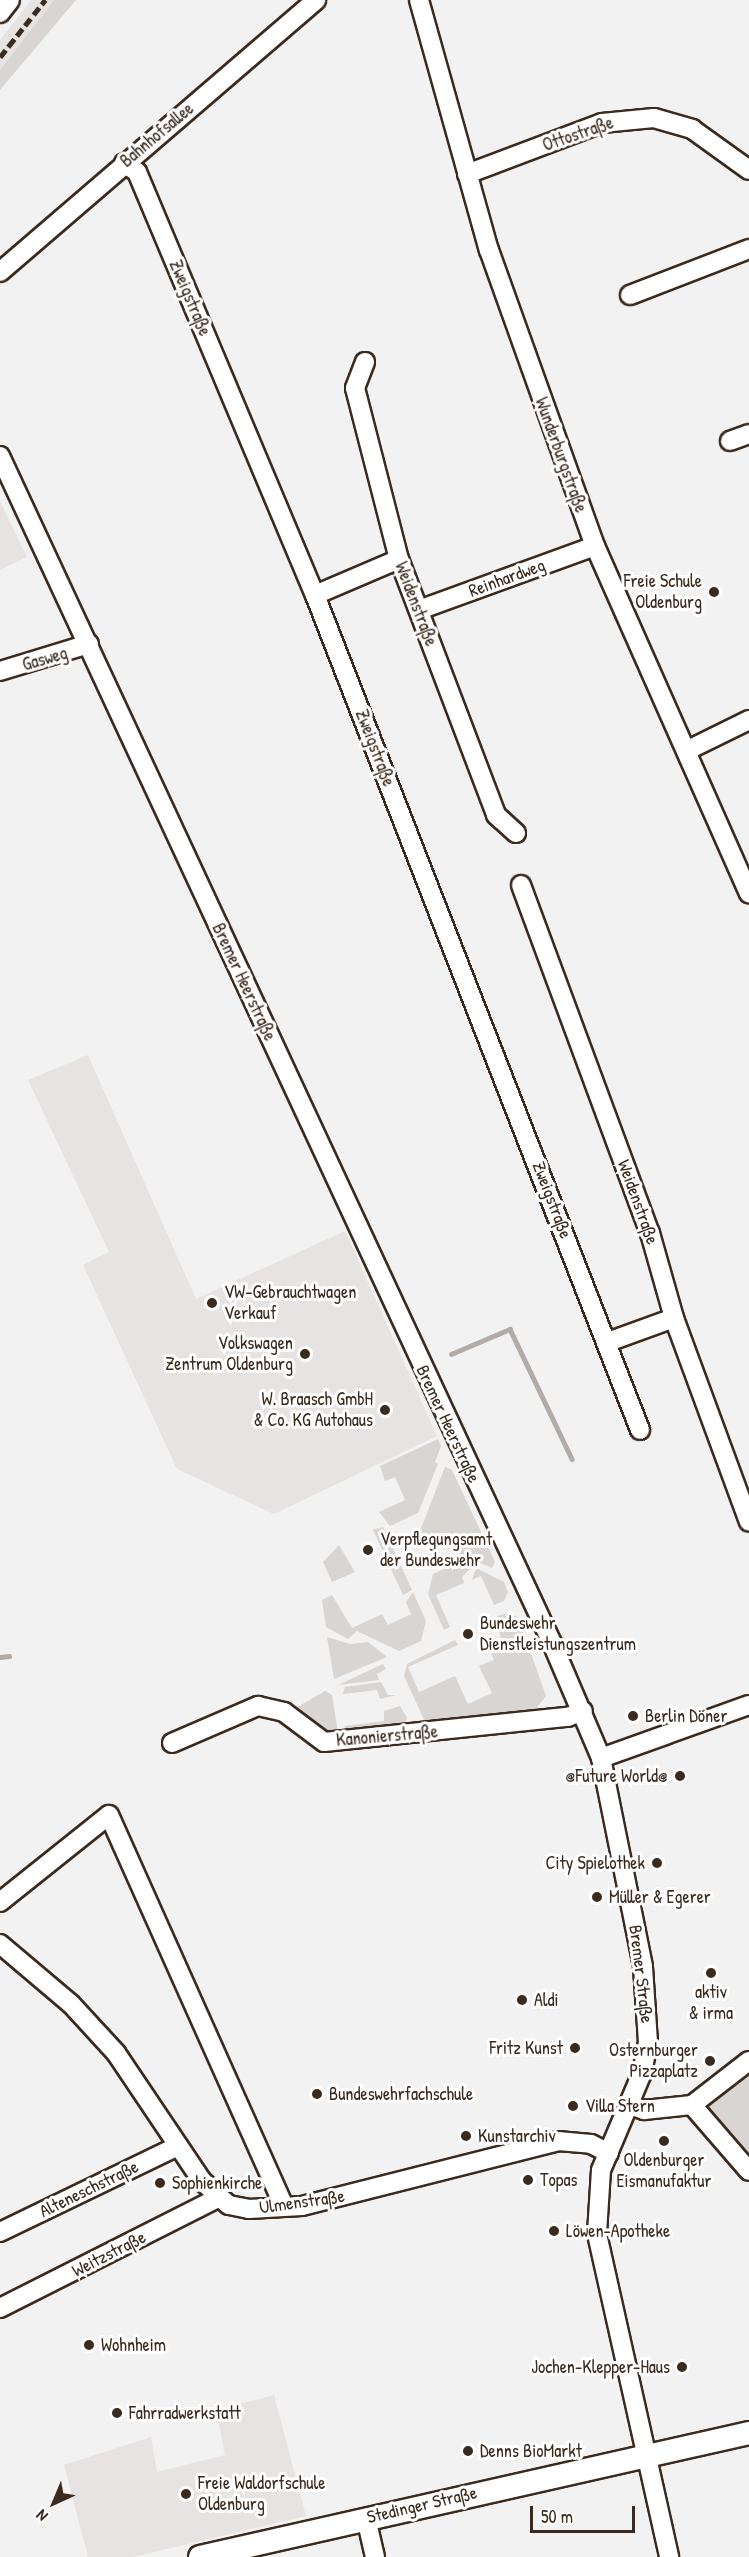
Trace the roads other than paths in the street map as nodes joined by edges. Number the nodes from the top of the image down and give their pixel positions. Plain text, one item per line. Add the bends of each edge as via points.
1 (10, 0) edge
2 (316, 0) edge
3 (419, 0) edge
4 (0, 13) edge
5 (124, 163) junction
6 (749, 170) edge
7 (467, 174) junction
8 (749, 249) edge
9 (0, 272) edge
10 (630, 295) dead end
11 (365, 362) dead end
12 (749, 434) edge
13 (730, 441) dead end
14 (0, 456) edge
15 (595, 546) junction
16 (399, 559) junction
17 (315, 595) junction
18 (419, 610) junction
19 (89, 644) junction
20 (0, 671) edge
21 (749, 720) edge
22 (686, 751) junction
23 (516, 833) dead end
24 (521, 885) dead end
25 (749, 893) edge
26 (674, 1318) junction
27 (608, 1342) junction
28 (640, 1430) dead end
29 (488, 1509) joint
30 (749, 1522) edge
31 (749, 1705) edge
32 (583, 1711) junction
33 (172, 1743) dead end
34 (601, 1758) junction
35 (0, 1902) edge
36 (0, 1944) edge
37 (749, 2061) edge
38 (630, 2105) junction
39 (692, 2105) junction
40 (178, 2146) junction
41 (609, 2153) junction
42 (749, 2171) edge
43 (218, 2198) junction
44 (284, 2207) junction
45 (0, 2232) edge
46 (0, 2308) edge
47 (749, 2433) edge
48 (644, 2456) junction
49 (366, 2518) junction
50 (200, 2557) edge
51 (375, 2557) edge
52 (669, 2557) edge

1 - 4 street
2 - 5 street, Bahnhofsallee
3 - 7 street, Wunderburgstraße
5 - 9 street, Bahnhofsallee
5 - 17 street, Zweigstraße via 137,172
6 - 7 street, Ottostraße via 692,129 654,117 603,123
7 - 15 street, Wunderburgstraße via 533,377
8 - 10 street
11 - 16 street, Weidenstraße via 355,387
12 - 13 street
14 - 19 street, Bremer Heerstraße
15 - 18 street, Reinhardweg
15 - 22 street, Wunderburgstraße
16 - 17 street
16 - 18 street, Weidenstraße
17 - 27 street, Zweigstraße
18 - 23 street, Weidenstraße via 496,815
19 - 20 street, Gasweg
19 - 29 street, Bremer Heerstraße
21 - 22 street
22 - 25 street, Wunderburgstraße
24 - 26 street, Weidenstraße via 650,1233
26 - 27 street
26 - 30 street, Weidenstraße
27 - 28 street, Zweigstraße
29 - 32 street, Bremer Straße
31 - 34 street
32 - 33 street, Kanonierstraße via 567,1717 324,1742 284,1712 258,1706
32 - 34 street, Bremer Straße
34 - 38 street, Bremer Straße via 646,1993 647,2058
35 - 44 street via 109,1815
36 - 40 street via 71,2004 116,2053
37 - 39 street
38 - 39 street via 644,2110
38 - 41 street, Bremer Straße
39 - 42 street
40 - 43 street
40 - 45 street, Alteneschstraße
41 - 44 street, Ulmenstraße via 591,2145 558,2142
41 - 48 street, Bremer Straße via 597,2190 597,2234
43 - 44 street, Ulmenstraße via 249,2210
43 - 46 street, Weitzstraße
47 - 48 main road, Stedinger Straße
48 - 49 main road, Stedinger Straße
48 - 52 street, Bremer Straße
49 - 50 main road, Stedinger Straße
49 - 51 street

